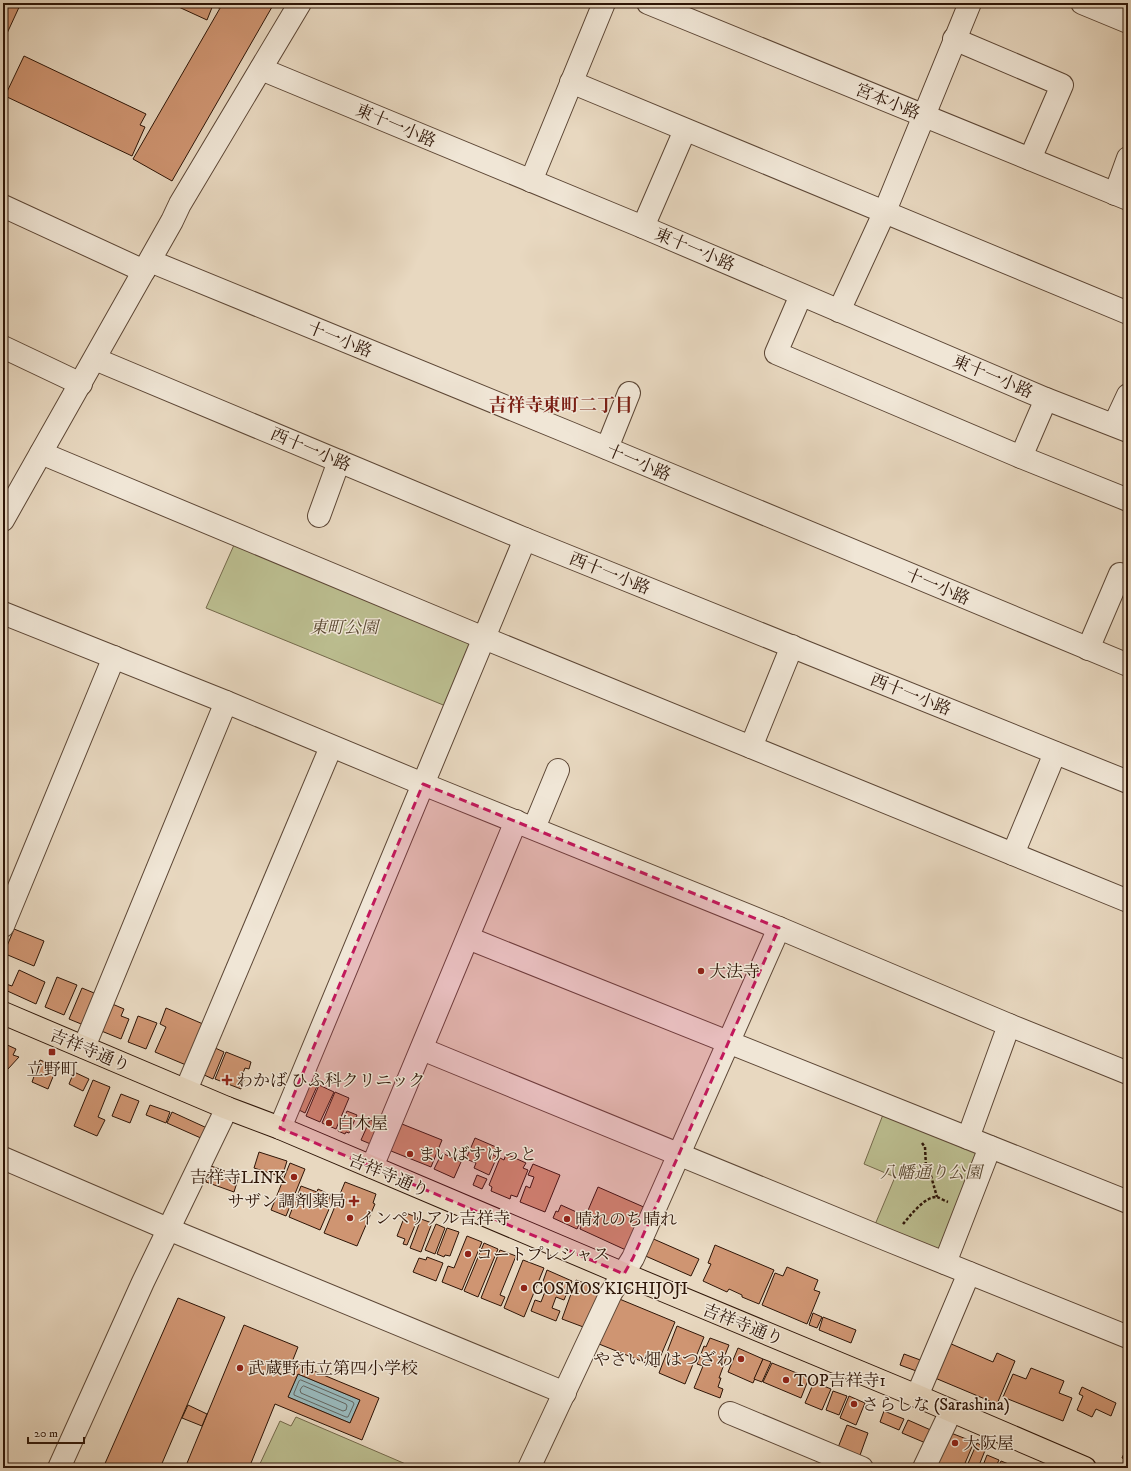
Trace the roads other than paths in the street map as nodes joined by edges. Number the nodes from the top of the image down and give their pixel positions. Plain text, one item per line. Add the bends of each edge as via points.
1 (300, 3) edge
2 (604, 3) edge
3 (648, 3) edge
4 (970, 3) edge
5 (1082, 3) edge
6 (1128, 22) edge
7 (954, 39) junction
8 (261, 69) junction
9 (571, 82) junction
10 (924, 116) junction
11 (685, 130) junction
12 (1128, 158) edge
13 (1030, 159) junction
14 (530, 181) junction
15 (1122, 197) edge
16 (3, 206) edge
17 (885, 212) junction
18 (643, 227) junction
19 (147, 266) junction
20 (801, 295) junction
21 (839, 311) junction
22 (1128, 312) edge
23 (3, 347) edge
24 (95, 359) junction
25 (80, 384) junction
26 (629, 393) dead end
27 (1128, 395) edge
28 (1046, 399) junction
29 (1121, 428) edge
30 (607, 448) junction
31 (41, 453) junction
32 (1021, 457) junction
33 (339, 461) junction
34 (10, 492) edge
35 (1128, 500) edge
36 (319, 516) dead end
37 (3, 520) edge
38 (525, 539) junction
39 (1128, 578) edge
40 (3, 613) edge
41 (484, 638) junction
42 (792, 646) junction
43 (1088, 649) junction
44 (114, 657) junction
45 (1128, 665) edge
46 (226, 702) junction
47 (331, 747) junction
48 (751, 747) junction
49 (1055, 753) junction
50 (558, 770) dead end
51 (1128, 782) edge
52 (423, 784) junction
53 (525, 824) junction
54 (1013, 854) junction
55 (1119, 897) edge
56 (3, 926) edge
57 (779, 928) junction
58 (468, 938) junction
59 (3, 1013) edge
60 (1009, 1025) junction
61 (729, 1042) junction
62 (84, 1047) junction
63 (422, 1048) junction
64 (1128, 1073) edge
65 (186, 1090) junction
66 (227, 1108) junction
67 (280, 1128) junction
68 (968, 1138) junction
69 (990, 1147) junction
70 (678, 1154) junction
71 (3, 1158) edge
72 (372, 1167) junction
73 (1128, 1202) edge
74 (168, 1229) junction
75 (945, 1263) junction
76 (969, 1273) junction
77 (624, 1274) junction
78 (1128, 1337) edge
79 (565, 1393) junction
80 (917, 1396) junction
81 (951, 1411) junction
82 (730, 1413) dead end
83 (59, 1468) edge
84 (529, 1468) edge
85 (862, 1468) edge
86 (924, 1468) edge
87 (1085, 1468) edge

1 - 8 street
2 - 9 street
3 - 10 street, 宮本小路
4 - 7 street
5 - 6 street
7 - 10 street
7 - 13 street via 1062,85
8 - 14 street, 東十一小路
8 - 19 street via 180,204
9 - 11 street
9 - 14 street
10 - 13 street, 宮本小路
10 - 17 street
11 - 17 street
11 - 18 street
12 - 15 street
13 - 15 street, 宮本小路
14 - 18 street, 東十一小路
16 - 19 street, 十一小路
17 - 21 street
17 - 22 street
18 - 20 street, 東十一小路
19 - 24 street
19 - 30 street, 十一小路
20 - 21 street, 東十一小路
20 - 32 street via 776,353
21 - 28 street, 東十一小路
23 - 25 street
24 - 25 street
24 - 33 street, 西十一小路
25 - 31 street
26 - 30 street
27 - 29 street
28 - 29 street, 東十一小路
28 - 32 street
30 - 43 street, 十一小路
31 - 34 street
31 - 41 street
32 - 35 street
33 - 36 street
33 - 38 street, 西十一小路
34 - 37 street
38 - 41 street
38 - 42 street, 西十一小路
39 - 43 street via 1120,574
40 - 44 street
41 - 48 street
41 - 52 street
42 - 48 street
42 - 49 street, 西十一小路
43 - 45 street, 十一小路
44 - 46 street
44 - 56 street
46 - 47 street
46 - 62 street
47 - 52 street
47 - 65 street
48 - 54 street
49 - 51 street, 西十一小路
49 - 54 street
50 - 53 street
52 - 53 street
52 - 67 street
53 - 57 street
53 - 58 street
54 - 55 street
57 - 60 street
57 - 61 street
58 - 61 street
58 - 63 street
59 - 62 main road, 吉祥寺通り
60 - 64 street
60 - 68 street
61 - 68 street
61 - 70 street
62 - 65 main road, 吉祥寺通り
63 - 70 street
63 - 72 street
65 - 66 main road, 吉祥寺通り
66 - 67 main road, 吉祥寺通り
66 - 74 street
67 - 72 main road, 吉祥寺通り
68 - 69 street
69 - 73 street
69 - 75 street
70 - 75 street
70 - 77 street
71 - 74 street
72 - 77 main road, 吉祥寺通り
74 - 79 street
74 - 83 street
75 - 76 street
76 - 78 street
76 - 80 street
77 - 79 street via 611,1293
77 - 80 main road, 吉祥寺通り
79 - 84 street
80 - 81 main road, 吉祥寺通り
81 - 86 street
81 - 87 main road, 吉祥寺通り
82 - 85 street

